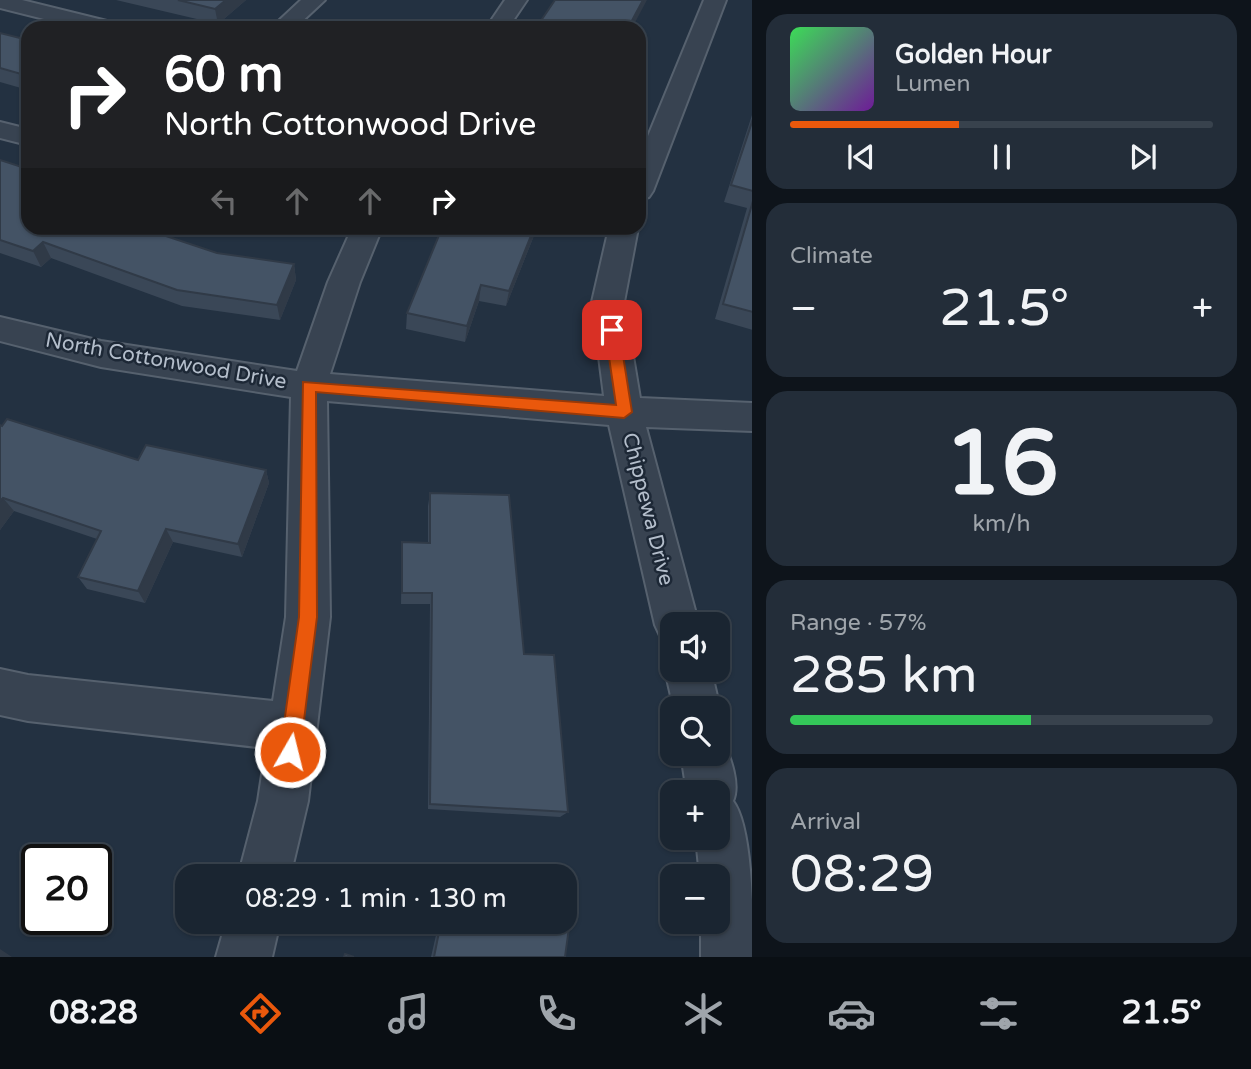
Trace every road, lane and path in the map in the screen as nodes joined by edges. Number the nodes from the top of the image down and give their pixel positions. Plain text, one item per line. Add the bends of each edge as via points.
1 (314, 0) edge
2 (516, 0) edge
3 (715, 0) edge
4 (0, 1) edge
5 (105, 18) edge
6 (78, 21) edge
7 (88, 21) edge
8 (290, 21) edge
9 (502, 21) edge
10 (0, 130) edge
11 (21, 135) edge
12 (646, 173) edge
13 (365, 235) edge
14 (622, 235) edge
15 (0, 329) edge
16 (309, 386) junction
17 (624, 412) junction
18 (752, 417) edge
19 (674, 612) edge
20 (0, 692) edge
21 (293, 727) junction
22 (723, 850) edge
23 (267, 864) edge
24 (250, 934) edge
25 (244, 957) edge
26 (729, 957) edge

1 - 8 street
2 - 9 street
3 - 12 street
4 - 6 street
5 - 7 street
10 - 11 street
13 - 16 street
14 - 17 street, Chippewa Drive via 608,302
15 - 16 street, North Cottonwood Drive via 101,354
16 - 17 street, North Cottonwood Drive
16 - 21 street via 308,617
17 - 18 street, North Cottonwood Drive
17 - 19 street, Chippewa Drive
20 - 21 street
21 - 23 street via 283,801
22 - 26 street
24 - 25 street

